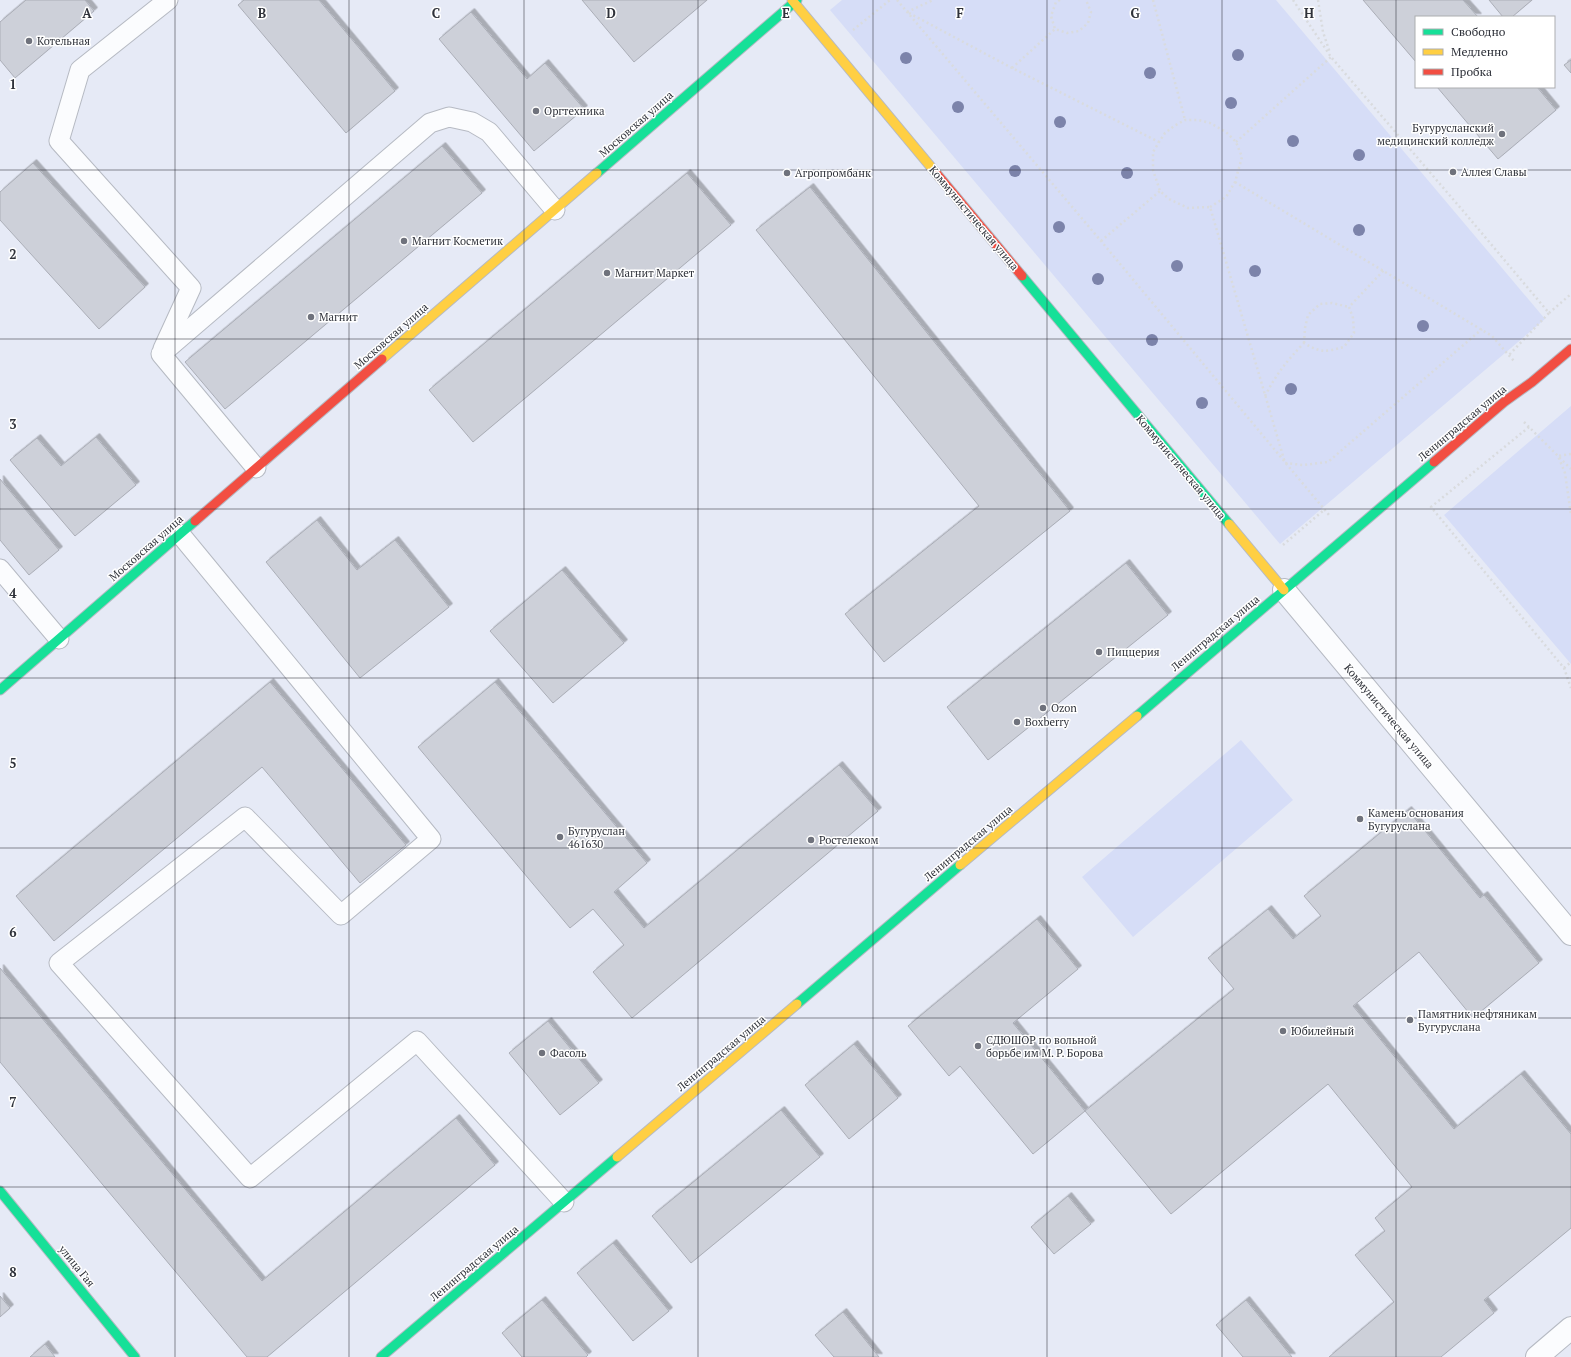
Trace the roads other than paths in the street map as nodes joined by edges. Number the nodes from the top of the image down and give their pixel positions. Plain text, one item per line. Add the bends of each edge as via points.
1 (168, 0) edge
2 (794, 1) edge
3 (555, 210) junction
4 (1571, 349) edge
5 (161, 354) junction
6 (256, 468) junction
7 (180, 534) junction
8 (0, 570) edge
9 (1284, 590) junction
10 (59, 639) junction
11 (0, 690) edge
12 (1571, 934) edge
13 (0, 1191) edge
14 (564, 1202) junction
15 (1571, 1328) edge
16 (135, 1357) edge
17 (381, 1357) edge
18 (1537, 1357) edge

1 - 5 lane via 80,70 59,141 191,288
2 - 3 street, Московская улица
2 - 9 street, Коммунистическая улица
3 - 5 lane via 489,132 472,122 450,117 430,123
3 - 6 street, Московская улица
4 - 9 street, Ленинградская улица via 1504,402
5 - 6 lane
6 - 7 street, Московская улица
7 - 10 street, Московская улица
7 - 14 lane via 432,838 341,915 245,817 59,963 250,1178 417,1041
8 - 10 lane
9 - 12 street, Коммунистическая улица
9 - 14 street, Ленинградская улица
10 - 11 street, Московская улица
13 - 16 street, улица Гая
14 - 17 street, Ленинградская улица
15 - 18 street

